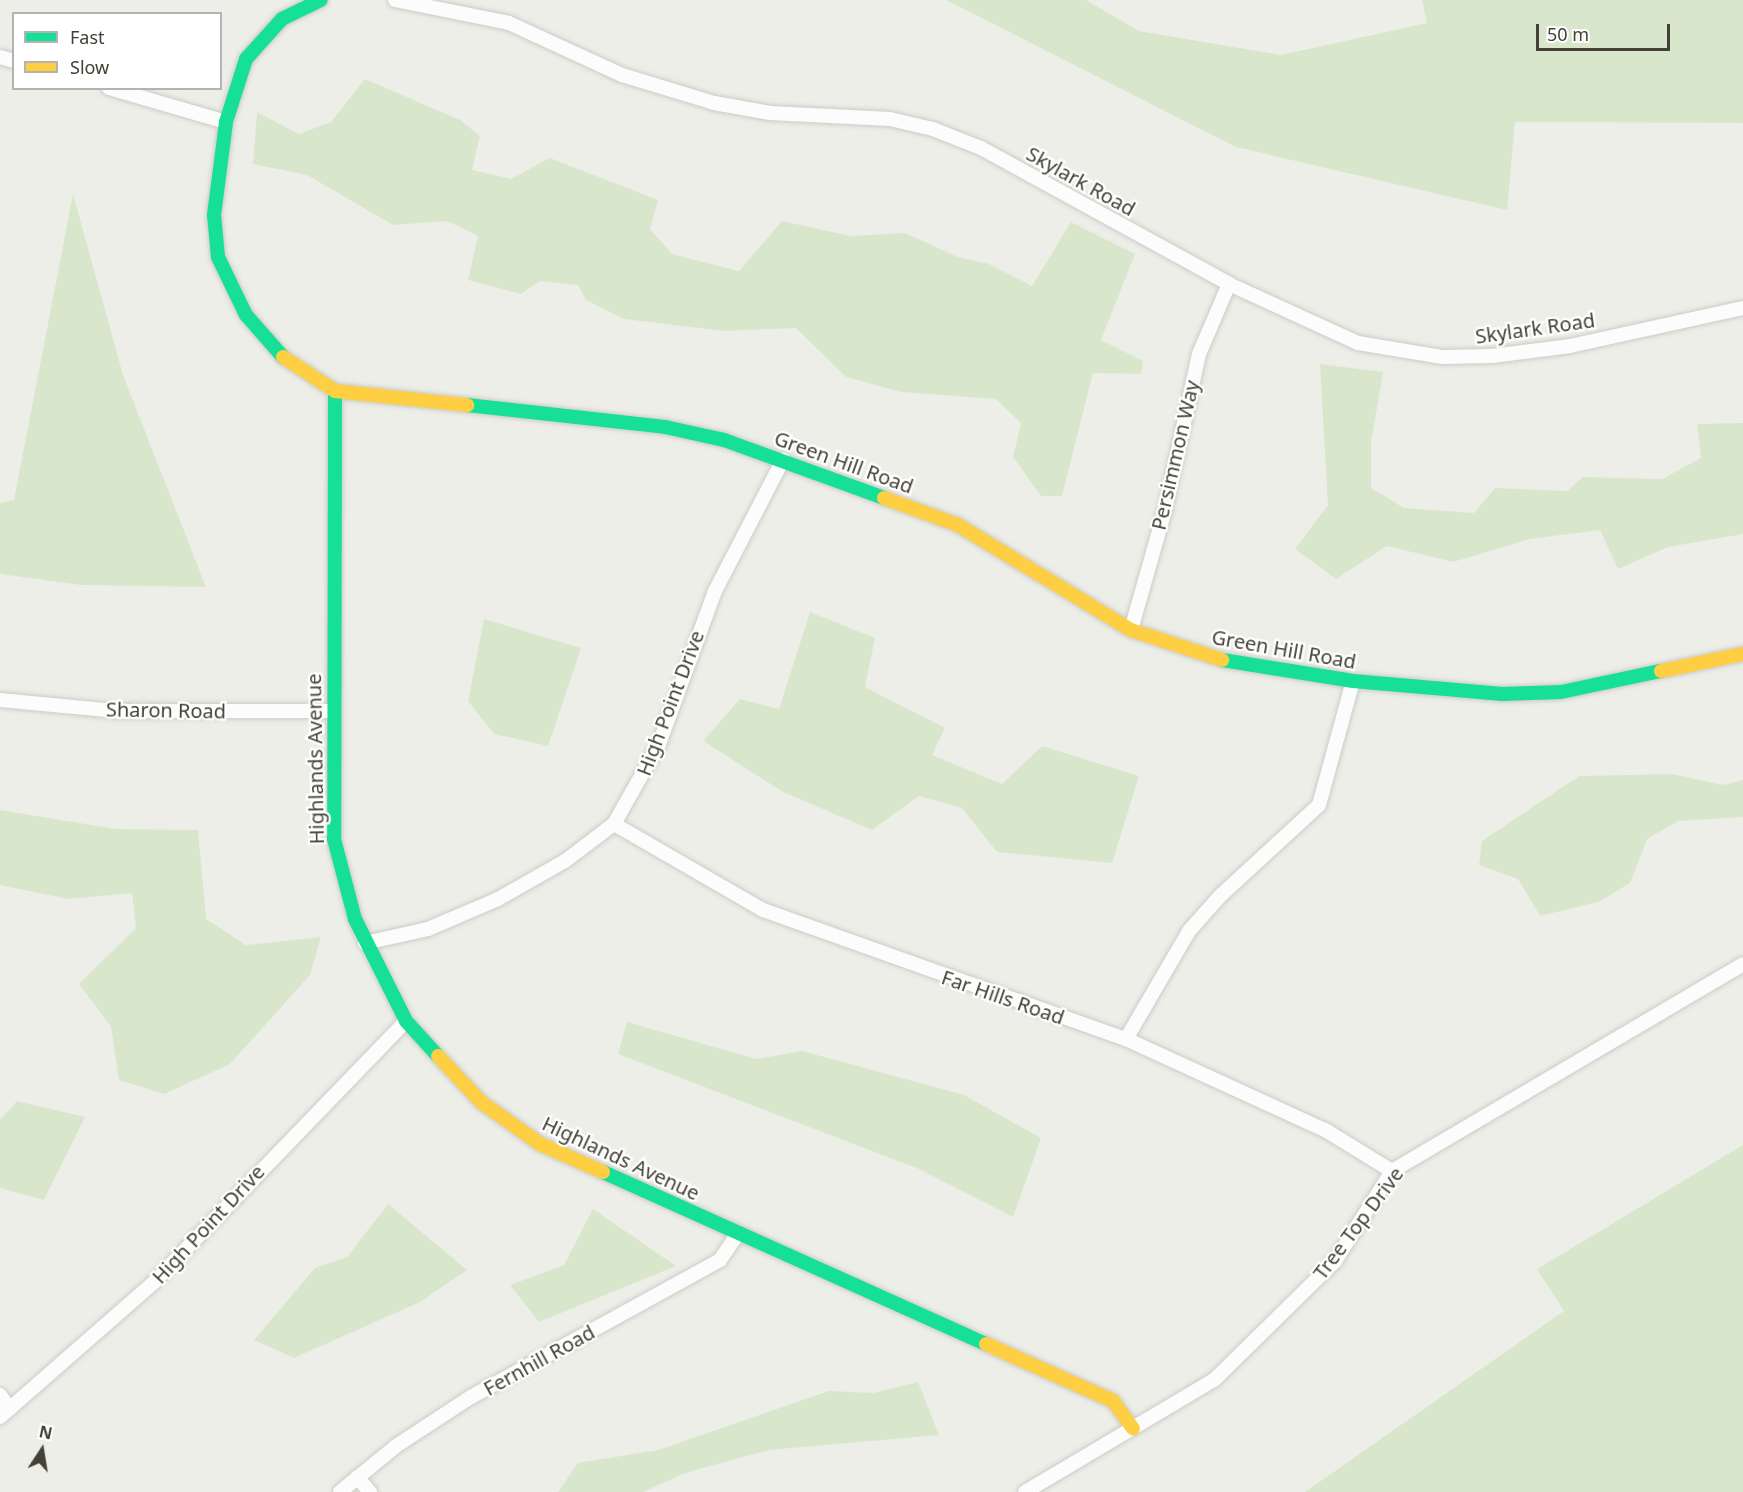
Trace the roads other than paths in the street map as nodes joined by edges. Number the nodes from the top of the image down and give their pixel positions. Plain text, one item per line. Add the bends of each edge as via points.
1 (321, 0) edge
2 (395, 0) edge
3 (116, 90) edge
4 (226, 122) junction
5 (1229, 284) junction
6 (1743, 308) edge
7 (335, 391) junction
8 (783, 460) junction
9 (1131, 630) junction
10 (1743, 654) edge
11 (1353, 681) junction
12 (0, 700) edge
13 (332, 711) junction
14 (614, 824) junction
15 (365, 943) junction
16 (1743, 964) edge
17 (406, 1021) junction
18 (1126, 1039) junction
19 (1392, 1170) junction
20 (738, 1233) junction
21 (0, 1395) edge
22 (5, 1413) edge
23 (1133, 1429) junction
24 (357, 1478) junction
25 (340, 1492) edge
26 (370, 1492) edge
27 (1025, 1492) edge

1 - 4 street via 282,19 253,48 238,77
2 - 5 street, Skylark Road via 509,23 622,75 714,103 770,113 890,119 933,129 981,148
3 - 4 street
4 - 7 street, Green Hill Road via 214,215 226,278 272,348
5 - 6 street, Skylark Road via 1358,343 1443,357 1570,346
5 - 9 street, Persimmon Way via 1199,354 1165,510
7 - 8 street, Green Hill Road via 665,427
7 - 13 street, Highlands Avenue
8 - 9 street, Green Hill Road via 958,525
8 - 14 street, High Point Drive via 715,591 659,744
9 - 11 street, Green Hill Road via 1212,658
10 - 11 street, Green Hill Road via 1561,692 1502,694
11 - 18 street via 1319,805 1220,896 1189,931
12 - 13 street, Sharon Road via 117,711
13 - 15 street, Highlands Avenue via 334,839
14 - 15 street, High Point Drive via 565,861 498,899 428,929
14 - 18 street, Far Hills Road via 763,910
15 - 17 street, Highlands Avenue
16 - 19 street, Tree Top Drive
17 - 20 street, Highlands Avenue via 482,1102 540,1144
17 - 22 street, High Point Drive via 146,1290
18 - 19 street, Far Hills Road via 1325,1130
19 - 23 street, Tree Top Drive via 1335,1261 1274,1324 1214,1380
20 - 23 street, Highlands Avenue via 1113,1401
20 - 24 street, Fernhill Road via 720,1260 471,1397
21 - 22 street
23 - 27 street, Tree Top Drive
24 - 25 street, Fernhill Road
24 - 26 street

